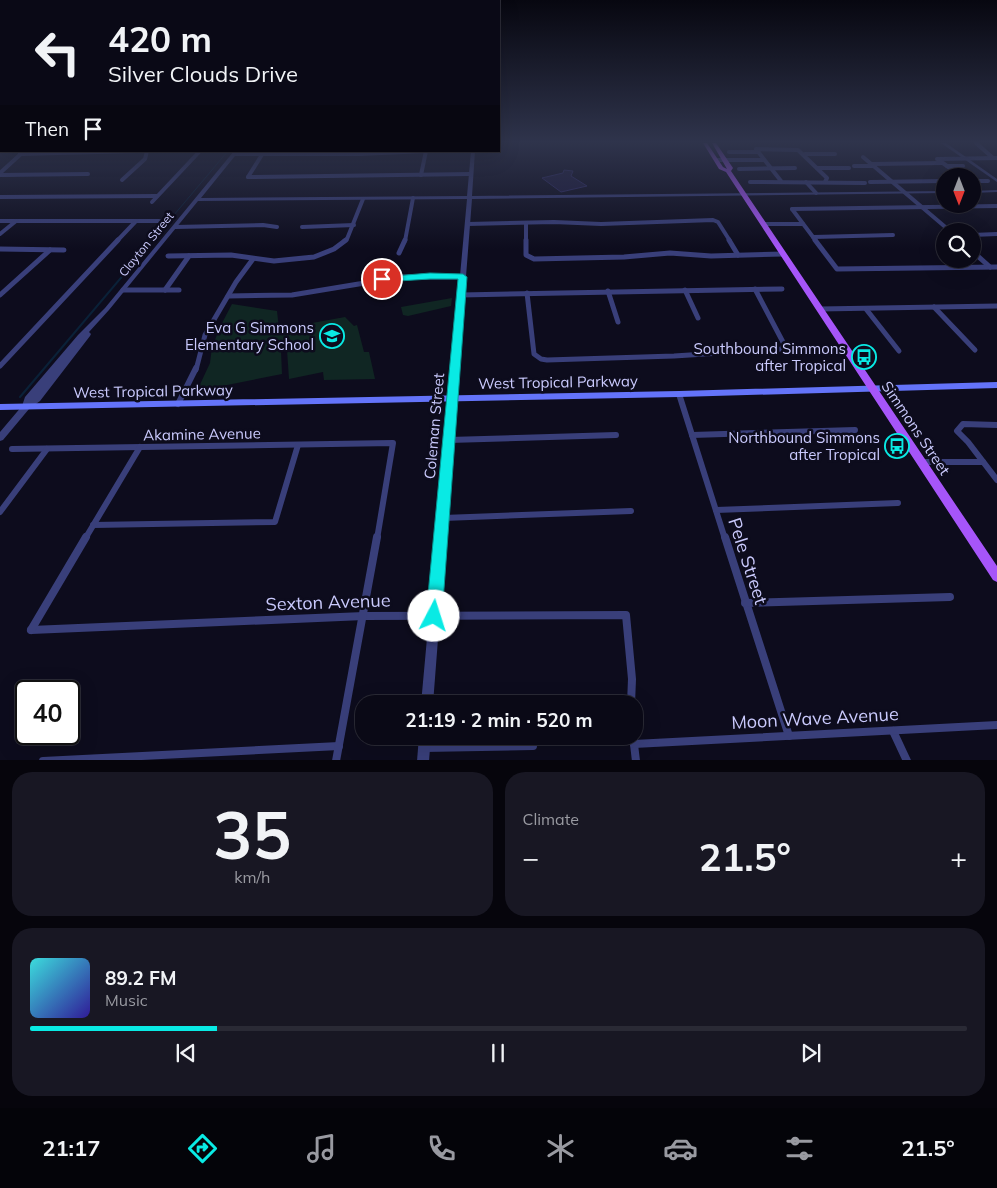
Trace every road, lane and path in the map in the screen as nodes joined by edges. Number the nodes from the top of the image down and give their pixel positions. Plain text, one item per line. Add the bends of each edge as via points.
1 (174, 178) edge
2 (214, 178) edge
3 (471, 178) edge
4 (732, 178) edge
5 (779, 178) edge
6 (827, 178) edge
7 (890, 178) edge
8 (781, 181) junction
9 (981, 181) edge
10 (988, 181) dead end
11 (750, 182) dead end
12 (806, 182) junction
13 (826, 182) junction
14 (865, 182) dead end
15 (870, 182) dead end
16 (894, 182) junction
17 (936, 182) edge
18 (906, 192) junction
19 (936, 192) edge
20 (981, 192) edge
21 (997, 192) edge
22 (816, 194) junction
23 (744, 195) junction
24 (157, 196) junction
25 (0, 197) edge
26 (469, 197) junction
27 (363, 198) junction
28 (413, 198) junction
29 (197, 200) junction
30 (152, 202) dead end
31 (997, 206) edge
32 (924, 207) junction
33 (0, 221) edge
34 (16, 221) junction
35 (136, 221) junction
36 (159, 221) dead end
37 (526, 223) junction
38 (941, 223) edge
39 (467, 224) junction
40 (763, 224) junction
41 (803, 224) junction
42 (354, 225) junction
43 (176, 227) junction
44 (277, 227) dead end
45 (302, 227) dead end
46 (0, 234) edge
47 (997, 234) edge
48 (981, 235) edge
49 (893, 236) dead end
50 (813, 237) junction
51 (0, 250) edge
52 (50, 250) junction
53 (64, 250) dead end
54 (399, 253) dead end
55 (738, 254) junction
56 (783, 254) junction
57 (168, 256) dead end
58 (189, 256) junction
59 (253, 259) junction
60 (981, 259) edge
61 (990, 267) junction
62 (997, 267) edge
63 (463, 277) junction
64 (782, 288) dead end
65 (755, 289) junction
66 (123, 290) junction
67 (166, 290) junction
68 (179, 290) dead end
69 (685, 290) junction
70 (608, 292) junction
71 (527, 293) junction
72 (461, 295) junction
73 (0, 296) edge
74 (228, 296) junction
75 (997, 306) edge
76 (934, 307) junction
77 (820, 309) junction
78 (866, 309) junction
79 (698, 318) dead end
80 (618, 322) dead end
81 (974, 350) dead end
82 (899, 351) dead end
83 (0, 366) edge
84 (997, 385) edge
85 (872, 388) junction
86 (679, 394) junction
87 (453, 398) junction
88 (178, 404) junction
89 (0, 407) edge
90 (26, 407) junction
91 (997, 425) edge
92 (855, 430) dead end
93 (692, 435) junction
94 (616, 436) dead end
95 (0, 438) edge
96 (449, 440) junction
97 (298, 445) junction
98 (140, 447) junction
99 (12, 449) dead end
100 (47, 449) junction
101 (922, 462) junction
102 (983, 462) junction
103 (997, 480) edge
104 (898, 503) dead end
105 (716, 510) junction
106 (631, 511) dead end
107 (0, 512) edge
108 (443, 518) junction
109 (93, 526) junction
110 (997, 576) edge
111 (950, 598) dead end
112 (745, 604) junction
113 (364, 616) junction
114 (434, 616) junction
115 (428, 695) edge
116 (631, 695) edge
117 (997, 725) edge
118 (894, 730) junction
119 (789, 736) junction
120 (643, 740) edge
121 (634, 745) edge
122 (339, 746) junction
123 (533, 746) dead end
124 (424, 748) edge
125 (170, 757) edge
126 (43, 760) edge
127 (336, 760) edge
128 (636, 760) edge
129 (908, 760) edge

1 - 24 street
2 - 29 street, Clayton Street
3 - 26 street, Coleman Street
4 - 23 main road, Simmons Street
5 - 8 street
6 - 13 street
7 - 16 street
8 - 11 street
8 - 12 street
9 - 10 street
12 - 13 street
12 - 22 street
13 - 14 street
15 - 16 street
16 - 17 street
16 - 18 street
18 - 19 street
18 - 22 street
18 - 32 street
20 - 21 street
22 - 23 street
23 - 26 street
23 - 40 main road, Simmons Street
24 - 25 street
24 - 30 street
26 - 28 street
26 - 39 street, Coleman Street
27 - 28 street
27 - 29 street
27 - 42 street
28 - 54 street via 407,236
29 - 43 street, Clayton Street
31 - 32 street
32 - 38 street
32 - 41 street via 792,209
33 - 34 street
34 - 35 street
34 - 46 street
35 - 36 street
35 - 83 street
37 - 39 street
37 - 55 street via 715,221
37 - 55 street via 526,255 530,258
39 - 63 street, Coleman Street
40 - 41 street
40 - 56 main road, Simmons Street
41 - 50 street
42 - 45 street
42 - 59 street via 350,236 339,246 314,257
43 - 44 street
43 - 66 street, Clayton Street
47 - 48 street
49 - 50 street
50 - 61 street via 837,269
51 - 52 street
52 - 53 street
52 - 73 street
55 - 56 street
56 - 77 main road, Simmons Street
57 - 58 street
58 - 59 street via 231,255
58 - 67 street
59 - 74 street
60 - 61 street
61 - 62 street
63 - 72 street, Coleman Street
63 - 74 street via 400,277 292,295
64 - 65 street
65 - 69 street
65 - 71 street via 784,347 777,350 547,360 536,357 533,351
66 - 67 street
66 - 90 street, Clayton Street via 37,399
67 - 68 street
69 - 70 street
69 - 79 street
70 - 71 street
70 - 80 street
71 - 72 street
72 - 87 street, Coleman Street
74 - 88 street via 205,335 196,370
75 - 76 street
76 - 78 street
76 - 81 street
77 - 78 street
77 - 85 main road, Simmons Street
78 - 82 street
84 - 85 main road, West Tropical Parkway
85 - 86 main road, West Tropical Parkway
85 - 101 main road, Simmons Street
86 - 87 main road, West Tropical Parkway
86 - 93 street, Pele Street
87 - 88 main road, West Tropical Parkway
87 - 96 street, Coleman Street
88 - 90 main road, West Tropical Parkway
89 - 90 main road, West Tropical Parkway
90 - 95 street, Clayton Street
91 - 102 street via 968,424 960,426 957,431
92 - 93 street
93 - 105 street, Pele Street
94 - 96 street
96 - 108 street, Coleman Street
97 - 98 street, Akamine Avenue
97 - 109 street via 275,522
97 - 113 street, Akamine Avenue via 393,443
98 - 100 street, Akamine Avenue
98 - 109 street
99 - 100 street, Akamine Avenue
100 - 107 street
101 - 102 street
101 - 110 main road, Simmons Street
102 - 103 street
104 - 105 street
105 - 112 street, Pele Street
106 - 108 street
108 - 114 street, Coleman Street
109 - 113 street, Sexton Avenue via 31,630
111 - 112 street
112 - 119 street, Pele Street
113 - 114 street, Sexton Avenue
113 - 122 street
114 - 115 street, Coleman Street
114 - 116 street, Sexton Avenue via 626,615
117 - 118 street, Moon Wave Avenue
118 - 119 street, Moon Wave Avenue
118 - 129 street
119 - 120 street, Moon Wave Avenue
121 - 128 street
122 - 125 street
122 - 127 street
123 - 124 street
125 - 126 street

